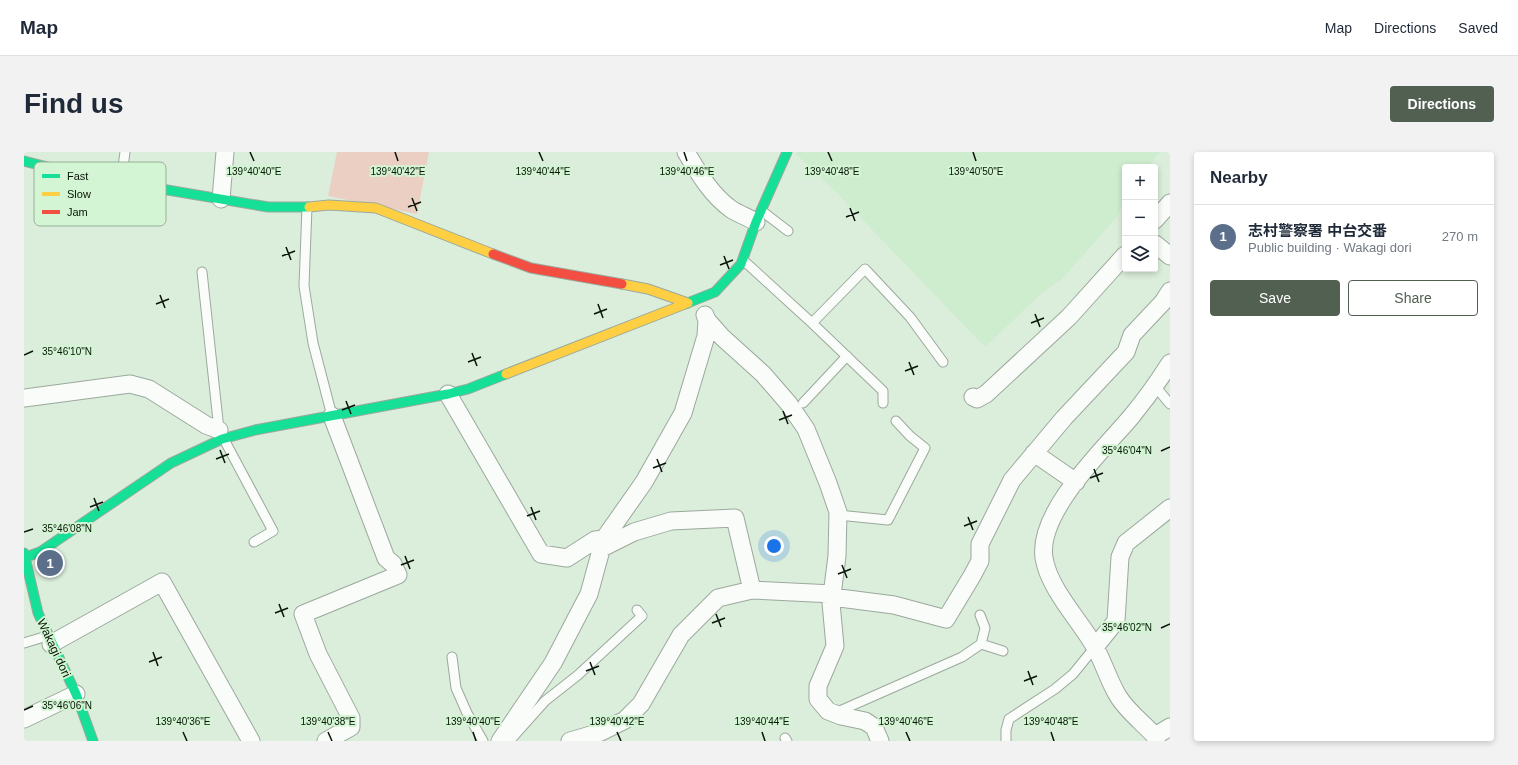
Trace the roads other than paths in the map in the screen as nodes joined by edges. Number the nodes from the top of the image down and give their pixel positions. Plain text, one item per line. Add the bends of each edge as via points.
1 (126, 152) edge
2 (225, 152) edge
3 (686, 152) edge
4 (787, 152) edge
5 (24, 161) edge
6 (124, 162) edge
7 (34, 164) edge
8 (166, 190) edge
9 (221, 200) junction
10 (1170, 203) edge
11 (307, 207) junction
12 (758, 216) junction
13 (1158, 217) edge
14 (788, 231) dead end
15 (1158, 246) edge
16 (1170, 256) edge
17 (1122, 258) edge
18 (743, 260) junction
19 (202, 272) dead end
20 (1170, 291) edge
21 (694, 300) junction
22 (707, 320) junction
23 (812, 323) junction
24 (847, 356) junction
25 (943, 362) dead end
26 (1170, 363) edge
27 (1155, 386) junction
28 (448, 394) junction
29 (973, 397) dead end
30 (24, 398) edge
31 (883, 403) dead end
32 (1170, 404) edge
33 (798, 407) junction
34 (332, 416) junction
35 (896, 420) dead end
36 (220, 434) junction
37 (1034, 453) junction
38 (1076, 482) junction
39 (1170, 508) edge
40 (838, 515) junction
41 (254, 542) dead end
42 (602, 544) junction
43 (25, 555) edge
44 (752, 590) junction
45 (832, 596) junction
46 (637, 610) dead end
47 (980, 615) dead end
48 (49, 640) junction
49 (24, 643) edge
50 (981, 644) junction
51 (1095, 647) junction
52 (1003, 651) dead end
53 (452, 657) dead end
54 (76, 694) junction
55 (834, 713) junction
56 (24, 719) edge
57 (1170, 727) edge
58 (1156, 739) edge
59 (93, 741) edge
60 (251, 741) edge
61 (326, 741) edge
62 (483, 741) edge
63 (500, 741) edge
64 (570, 741) edge
65 (880, 741) edge
66 (1006, 741) edge

1 - 6 lane
2 - 9 street
3 - 12 street via 715,195 731,209
4 - 12 street
5 - 7 street
8 - 9 street
9 - 11 street via 268,207
10 - 13 street
11 - 21 street via 329,205 376,208 531,268
11 - 34 lane via 304,286 313,343
12 - 14 lane
12 - 18 street
15 - 16 street
17 - 29 street via 1069,317 986,394 977,399
18 - 21 street via 715,292
18 - 23 lane
19 - 36 lane
20 - 37 street via 1132,335 1126,352
21 - 22 street
21 - 28 street via 468,389
22 - 33 street
22 - 42 street via 706,336 683,413 644,482
23 - 24 lane
23 - 25 lane via 866,269 910,317
24 - 31 lane via 883,391
24 - 33 lane
26 - 27 street
27 - 32 lane
27 - 38 street
28 - 34 street
28 - 42 street via 541,554 567,558 595,540
30 - 36 street via 130,384 149,389
33 - 40 street
34 - 36 street
34 - 61 street via 386,558 393,564 398,575 304,614 318,654 351,718 351,727
35 - 40 lane via 925,448 888,520
36 - 41 lane via 273,531
36 - 43 street via 171,463 40,552
37 - 38 street
37 - 45 street via 1012,480 980,544 980,561 946,619 894,605
38 - 51 street via 1051,521 1043,542 1044,557 1048,574
39 - 51 street via 1126,543 1120,557 1116,621
40 - 45 street via 837,556
42 - 44 street via 671,522 735,518
42 - 63 street via 589,594 579,615 541,683
43 - 48 street, Wakagi dori via 38,613
44 - 45 street
44 - 64 street via 718,598 696,618 681,635 641,704 625,720 601,732
45 - 55 street via 835,646 818,686 818,699 828,711
46 - 63 lane via 642,616 578,675 545,701 512,738
47 - 50 lane via 985,628
48 - 49 lane
48 - 54 street, Wakagi dori
48 - 60 street via 162,582
50 - 52 lane
50 - 55 lane via 962,657
51 - 58 street via 1118,696
51 - 66 lane via 1073,674 1009,719
53 - 62 lane via 456,688
54 - 56 street
54 - 59 street, Wakagi dori
55 - 65 street via 865,721 874,727
57 - 58 street

